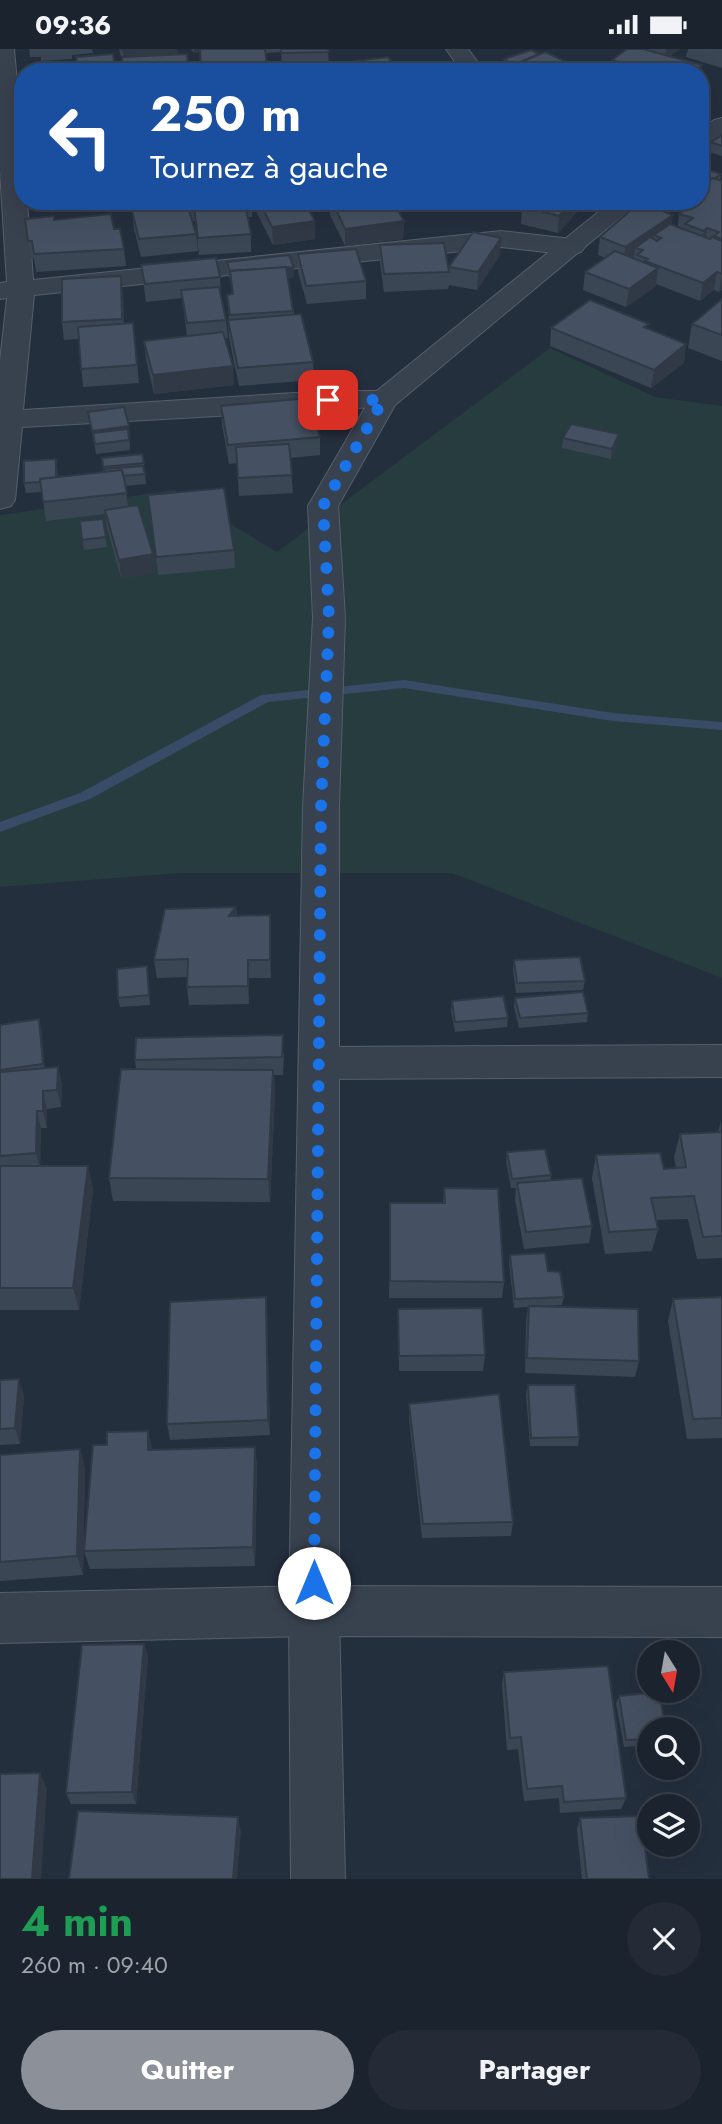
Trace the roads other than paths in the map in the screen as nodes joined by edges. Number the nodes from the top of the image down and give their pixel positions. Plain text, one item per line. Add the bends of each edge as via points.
1 (3, 49) edge
2 (11, 140) edge
3 (617, 210) edge
4 (572, 247) junction
5 (11, 290) edge
6 (383, 400) junction
7 (3, 419) edge
8 (0, 500) edge
9 (722, 1061) edge
10 (319, 1063) junction
11 (314, 1611) junction
12 (722, 1612) edge
13 (0, 1618) edge
14 (318, 1879) edge

1 - 2 street
2 - 5 street
3 - 4 street
4 - 5 street via 502,239
4 - 6 street
5 - 7 street
6 - 7 street
6 - 10 street via 323,506 329,618 321,807
7 - 8 street
9 - 10 street
10 - 11 street
11 - 12 street
11 - 13 street
11 - 14 street

